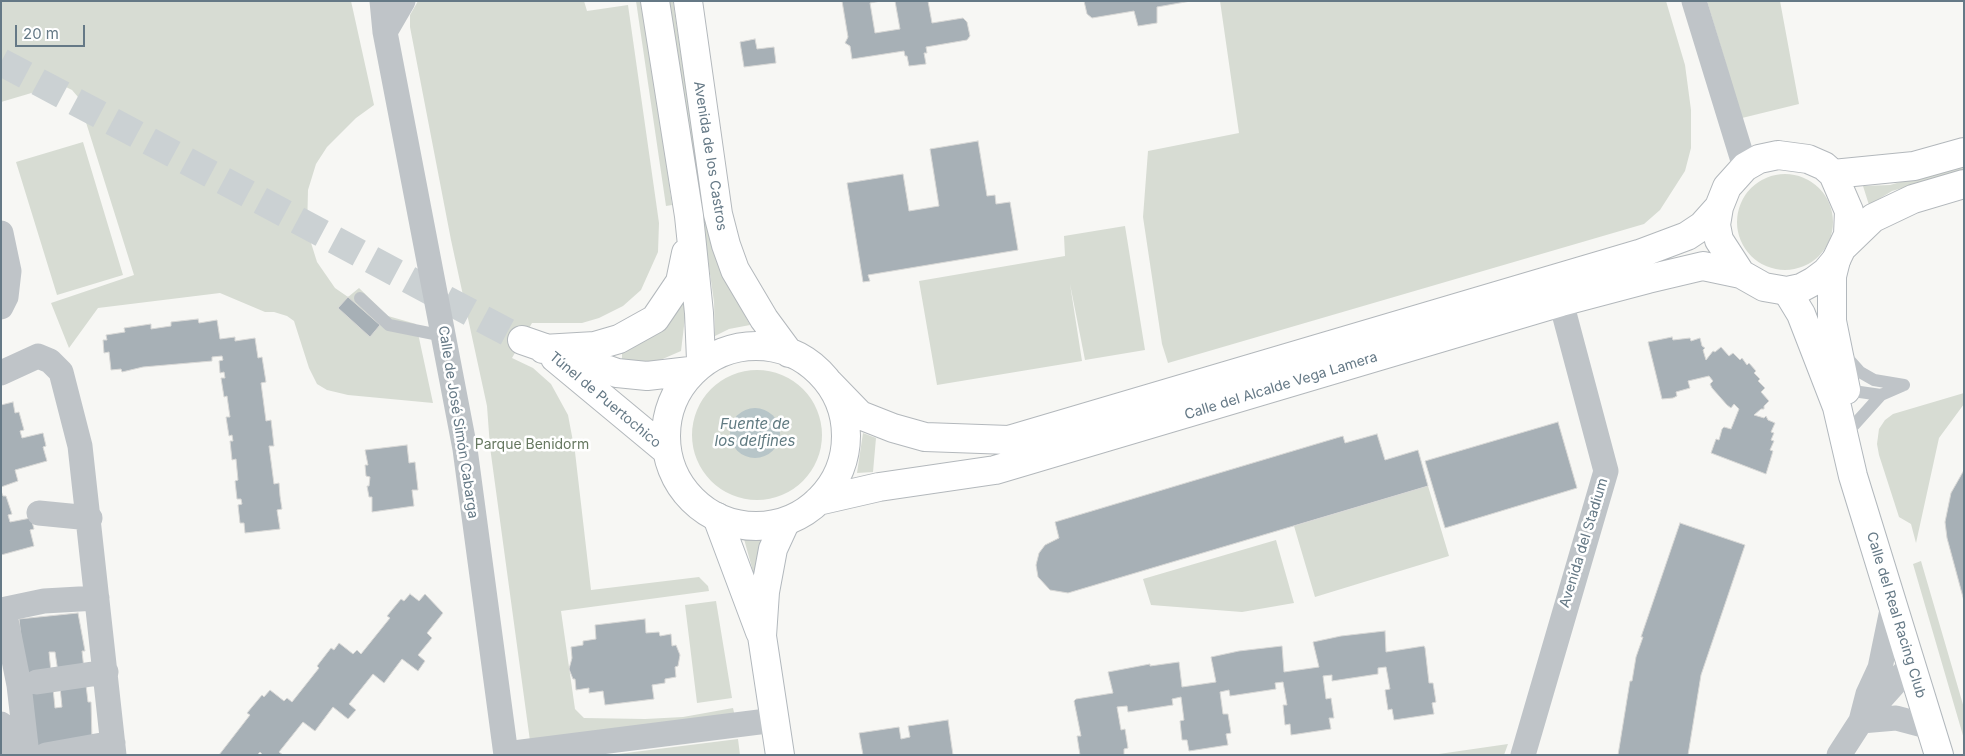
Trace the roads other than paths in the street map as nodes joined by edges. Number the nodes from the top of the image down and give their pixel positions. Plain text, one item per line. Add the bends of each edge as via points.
1 (382, 1) edge
2 (402, 1) edge
3 (655, 1) edge
4 (688, 1) edge
5 (1694, 1) edge
6 (385, 32) junction
7 (1964, 152) edge
8 (1745, 167) junction
9 (1833, 174) junction
10 (1964, 184) edge
11 (1719, 207) junction
12 (690, 231) junction
13 (1, 233) edge
14 (1840, 253) junction
15 (1742, 274) junction
16 (1787, 291) junction
17 (360, 298) dead end
18 (1561, 302) junction
19 (1, 307) edge
20 (444, 336) junction
21 (533, 344) junction
22 (1836, 346) junction
23 (789, 353) junction
24 (695, 366) junction
25 (1, 373) edge
26 (829, 383) junction
27 (1838, 388) junction
28 (1881, 395) junction
29 (1854, 425) junction
30 (667, 451) junction
31 (1853, 476) junction
32 (818, 501) junction
33 (39, 513) dead end
34 (716, 517) junction
35 (90, 518) junction
36 (785, 523) junction
37 (97, 598) junction
38 (1893, 605) junction
39 (2, 610) edge
40 (762, 636) junction
41 (1911, 665) junction
42 (106, 672) junction
43 (37, 682) dead end
44 (775, 720) junction
45 (1861, 721) junction
46 (1, 724) edge
47 (1930, 727) junction
48 (113, 749) edge
49 (506, 754) edge
50 (7, 755) edge
51 (27, 755) edge
52 (46, 755) edge
53 (780, 755) edge
54 (1522, 755) edge
55 (1839, 755) edge
56 (1938, 755) edge

1 - 6 street, Calle de José Simón Cabarga
2 - 6 street
3 - 12 main road
4 - 23 main road, Avenida de los Castros via 718,214 726,245 735,270
5 - 8 street
6 - 20 street, Calle de José Simón Cabarga
7 - 9 main road via 1914,166
8 - 9 main road via 1759,159 1795,156 1824,166
8 - 11 main road via 1727,187
9 - 14 main road via 1849,211 1850,223
10 - 14 main road via 1912,199 1873,218
11 - 15 main road via 1716,225 1719,240
11 - 26 main road, Calle del Alcalde Vega Lamera via 1702,226 1687,236 1639,254 1009,440 925,437 893,428 860,415
12 - 21 main road via 680,282 655,320 619,339 595,346
12 - 24 main road via 699,313
13 - 19 street via 9,271 6,297
14 - 16 main road via 1826,272 1814,281
14 - 22 main road via 1832,276
15 - 16 main road via 1764,287
15 - 18 main road, Calle del Alcalde Vega Lamera via 1703,266
16 - 27 main road, Calle del Real Racing Club
17 - 20 lane via 389,325
18 - 32 main road, Calle del Alcalde Vega Lamera via 995,470 880,487
18 - 54 street, Avenida del Stadium via 1606,471
20 - 49 street, Calle de José Simón Cabarga via 465,449
21 - 24 main road, Túnel de Puertochico via 617,372 647,376
21 - 30 main road, Túnel de Puertochico
22 - 27 main road
22 - 28 lane via 1860,372 1874,380 1904,385
23 - 24 main road, Túnel de Puertochico via 754,346 724,351
23 - 26 main road via 811,364
24 - 30 main road via 676,390 670,408
25 - 35 street via 38,356 50,361 61,372 80,446
26 - 32 main road via 840,402 846,425 846,448 838,475
27 - 28 lane
27 - 29 main road
27 - 31 main road, Calle del Real Racing Club via 1837,407
28 - 29 lane
29 - 31 main road, Calle del Real Racing Club
30 - 34 main road via 675,476 689,496
31 - 38 main road, Calle del Real Racing Club
32 - 36 main road
33 - 35 street
34 - 36 main road via 743,526
34 - 40 main road
35 - 37 street
36 - 40 main road via 772,549
37 - 39 street via 44,601
37 - 42 street
38 - 41 main road, Calle del Real Racing Club
38 - 45 street via 1880,668 1868,694
39 - 51 street via 20,685
40 - 44 main road
41 - 45 street
41 - 47 main road, Calle del Real Racing Club
42 - 43 street
42 - 48 street
44 - 49 street
44 - 53 main road
45 - 47 street via 1896,718
45 - 55 street
46 - 50 street
47 - 56 main road, Calle del Real Racing Club
48 - 52 street

